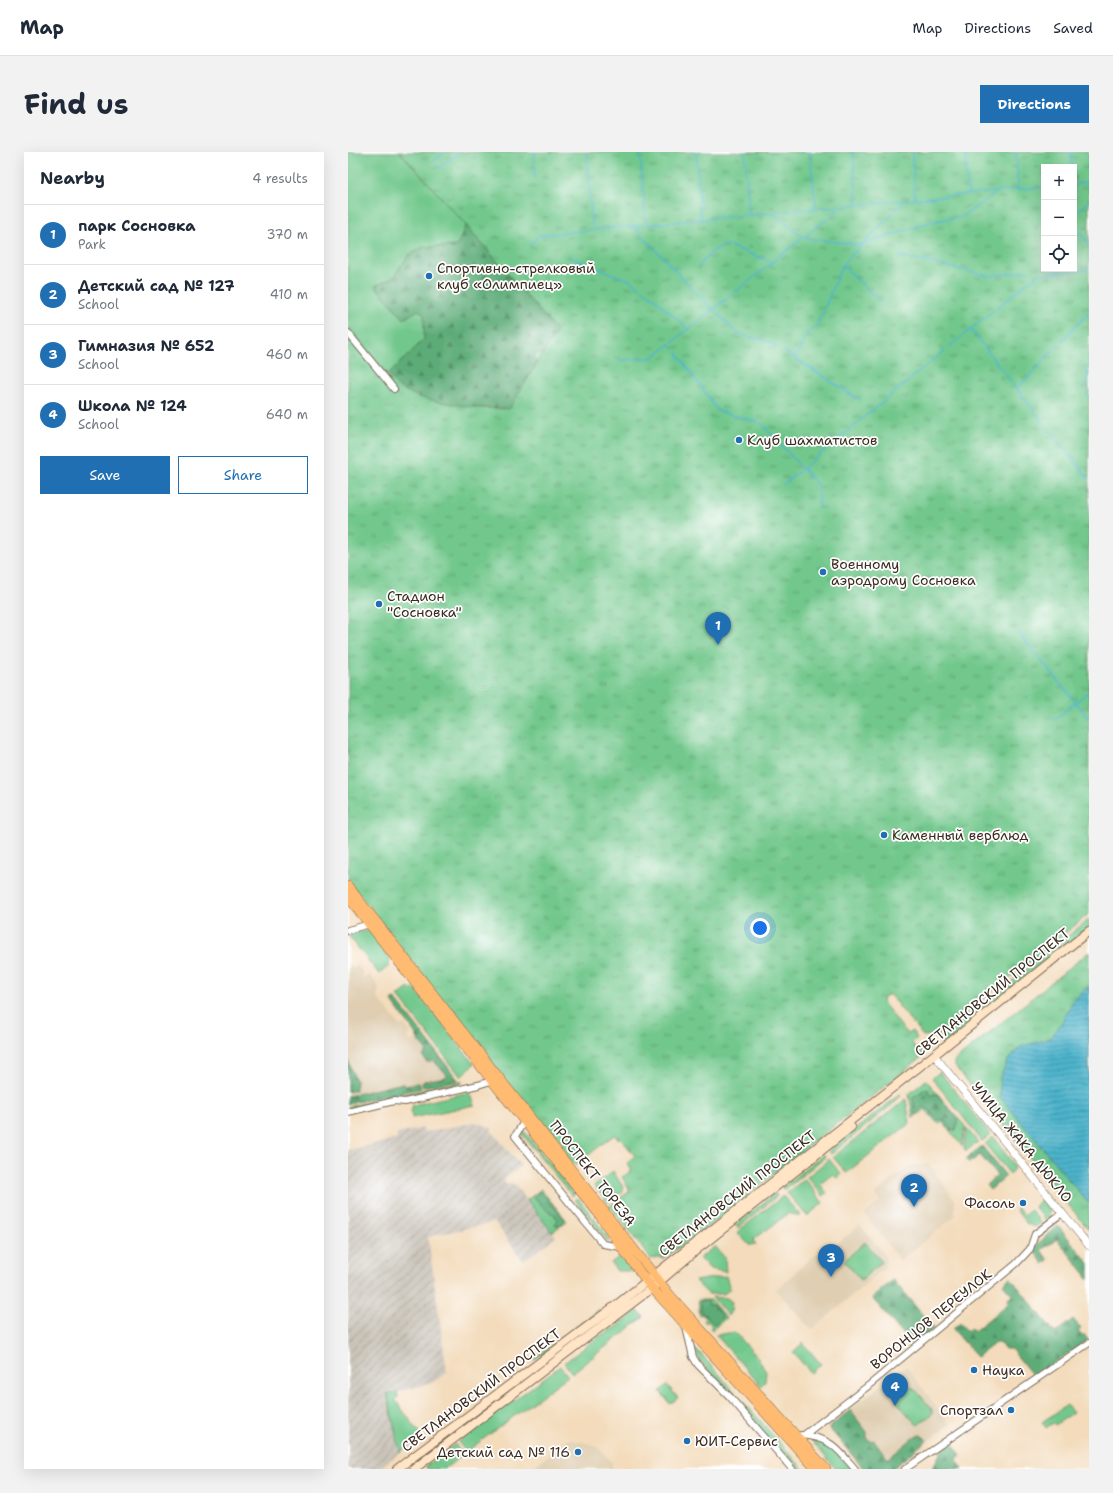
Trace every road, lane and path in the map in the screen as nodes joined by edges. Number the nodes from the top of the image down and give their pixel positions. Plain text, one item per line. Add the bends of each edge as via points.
1 (348, 333) edge
2 (394, 389) dead end
3 (348, 886) edge
4 (348, 897) edge
5 (370, 924) junction
6 (348, 930) edge
7 (1089, 931) edge
8 (1089, 937) edge
9 (936, 1057) junction
10 (495, 1079) junction
11 (348, 1112) edge
12 (524, 1120) junction
13 (1062, 1213) junction
14 (1089, 1246) edge
15 (621, 1247) junction
16 (657, 1278) junction
17 (646, 1280) junction
18 (652, 1288) junction
19 (686, 1325) junction
20 (1089, 1343) edge
21 (800, 1435) junction
22 (397, 1469) edge
23 (414, 1469) edge
24 (792, 1469) edge
25 (816, 1469) edge
26 (826, 1469) edge
27 (855, 1469) edge
28 (905, 1469) edge

1 - 2 street
3 - 10 main road, ПРОСПЕКТ ТОРЕЗА
4 - 5 main road, ПРОСПЕКТ ТОРЕЗА
5 - 6 street
5 - 10 main road, ПРОСПЕКТ ТОРЕЗА
7 - 9 main road, СВЕТЛАНОВСКИЙ ПРОСПЕКТ
8 - 9 main road, СВЕТЛАНОВСКИЙ ПРОСПЕКТ
9 - 13 street, УЛИЦА ЖАКА ДЮКЛО
9 - 16 main road, СВЕТЛАНОВСКИЙ ПРОСПЕКТ via 700,1247
10 - 11 street via 405,1102
10 - 12 main road, ПРОСПЕКТ ТОРЕЗА
10 - 16 main road, ПРОСПЕКТ ТОРЕЗА
12 - 15 main road, ПРОСПЕКТ ТОРЕЗА via 598,1213
12 - 15 street via 515,1136 603,1244
13 - 14 street, УЛИЦА ЖАКА ДЮКЛО
13 - 21 street, ВОРОНЦОВ ПЕРЕУЛОК via 1035,1234 1030,1248 1016,1264 863,1390
15 - 17 main road, ПРОСПЕКТ ТОРЕЗА
16 - 17 main road, СВЕТЛАНОВСКИЙ ПРОСПЕКТ
16 - 18 main road, СВЕТЛАНОВСКИЙ ПРОСПЕКТ
16 - 21 main road, ПРОСПЕКТ ТОРЕЗА
17 - 18 main road, ПРОСПЕКТ ТОРЕЗА
17 - 22 main road, СВЕТЛАНОВСКИЙ ПРОСПЕКТ
18 - 19 main road, ПРОСПЕКТ ТОРЕЗА
18 - 23 main road, СВЕТЛАНОВСКИЙ ПРОСПЕКТ
19 - 24 street via 693,1356 698,1365 730,1397
19 - 25 main road, ПРОСПЕКТ ТОРЕЗА
20 - 28 street
21 - 26 main road, ПРОСПЕКТ ТОРЕЗА
21 - 27 street via 828,1441

